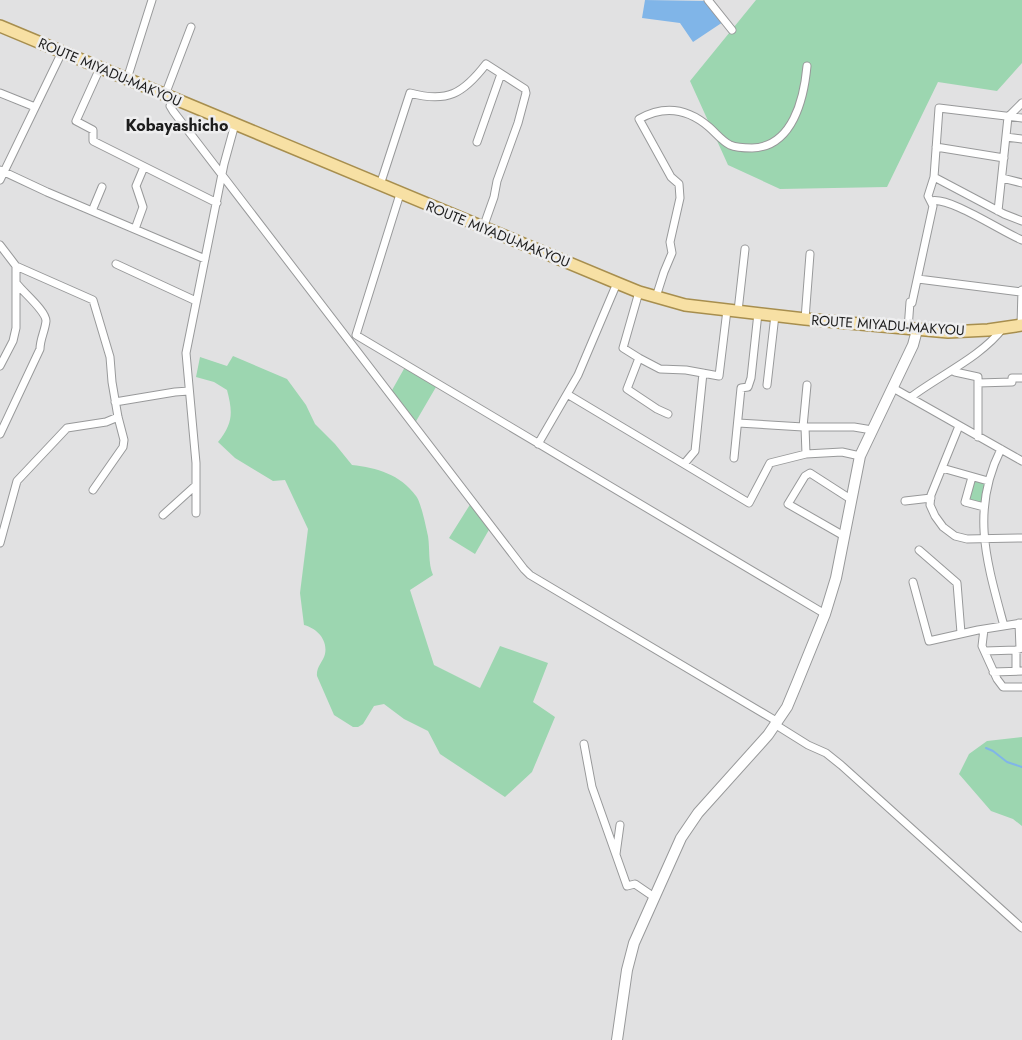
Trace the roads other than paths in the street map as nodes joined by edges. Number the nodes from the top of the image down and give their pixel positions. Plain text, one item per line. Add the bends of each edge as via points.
1 (152, 0) edge
2 (708, 0) edge
3 (0, 26) edge
4 (191, 27) dead end
5 (732, 30) dead end
6 (62, 52) junction
7 (807, 66) dead end
8 (100, 68) junction
9 (501, 74) junction
10 (127, 79) junction
11 (0, 93) edge
12 (169, 97) junction
13 (1022, 103) edge
14 (35, 107) junction
15 (1008, 116) junction
16 (1022, 118) edge
17 (235, 124) junction
18 (1006, 137) junction
19 (1022, 139) edge
20 (477, 142) dead end
21 (936, 148) junction
22 (1004, 158) junction
23 (144, 167) junction
24 (2, 171) edge
25 (223, 175) junction
26 (934, 176) junction
27 (1002, 178) junction
28 (0, 180) edge
29 (1022, 183) edge
30 (380, 185) junction
31 (102, 187) dead end
32 (400, 194) junction
33 (931, 201) junction
34 (217, 203) junction
35 (92, 211) junction
36 (998, 211) junction
37 (1022, 221) edge
38 (483, 228) junction
39 (135, 229) junction
40 (1022, 240) edge
41 (0, 245) edge
42 (745, 249) dead end
43 (810, 254) dead end
44 (205, 259) junction
45 (116, 264) dead end
46 (16, 266) junction
47 (918, 280) junction
48 (617, 283) junction
49 (17, 284) junction
50 (1022, 291) edge
51 (640, 292) junction
52 (656, 297) junction
53 (196, 301) junction
54 (733, 310) junction
55 (758, 313) junction
56 (776, 315) junction
57 (805, 319) junction
58 (1022, 325) edge
59 (1003, 328) junction
60 (912, 329) junction
61 (356, 335) junction
62 (352, 346) junction
63 (639, 358) junction
64 (0, 366) edge
65 (955, 372) dead end
66 (703, 373) junction
67 (1022, 378) edge
68 (978, 382) junction
69 (767, 385) dead end
70 (807, 385) dead end
71 (893, 388) junction
72 (189, 391) junction
73 (566, 394) junction
74 (911, 397) junction
75 (115, 402) junction
76 (668, 414) dead end
77 (118, 417) junction
78 (738, 423) junction
79 (959, 426) junction
80 (804, 427) junction
81 (872, 430) junction
82 (0, 434) edge
83 (978, 436) junction
84 (538, 444) junction
85 (1001, 449) junction
86 (806, 454) junction
87 (860, 456) junction
88 (734, 458) dead end
89 (1022, 460) edge
90 (684, 464) junction
91 (942, 468) junction
92 (972, 477) junction
93 (988, 481) junction
94 (196, 486) junction
95 (93, 490) dead end
96 (930, 498) junction
97 (852, 500) junction
98 (906, 501) dead end
99 (984, 507) junction
100 (196, 513) dead end
101 (163, 515) dead end
102 (844, 536) junction
103 (1022, 538) edge
104 (984, 539) junction
105 (0, 543) edge
106 (919, 550) dead end
107 (914, 582) dead end
108 (825, 614) junction
109 (1021, 623) edge
110 (1004, 626) junction
111 (984, 629) junction
112 (961, 633) junction
113 (1019, 649) edge
114 (985, 651) junction
115 (1019, 671) edge
116 (993, 672) junction
117 (1022, 687) edge
118 (777, 723) junction
119 (584, 744) dead end
120 (620, 825) dead end
121 (616, 855) junction
122 (654, 897) junction
123 (1022, 928) edge
124 (617, 1040) edge

1 - 10 street
2 - 5 street
3 - 6 main road, ROUTE MIYADU-MAKYOU
4 - 12 street
6 - 8 main road, ROUTE MIYADU-MAKYOU
6 - 14 street
7 - 52 street via 801,101 789,128 760,148 738,148 728,144 707,125 679,110 657,111 639,119 671,177 679,184 680,198 670,242 672,254
8 - 10 main road, ROUTE MIYADU-MAKYOU
8 - 23 street via 76,121 93,130 93,141
9 - 20 street
9 - 30 street via 486,64 470,85 451,94 428,98 410,92
9 - 38 street via 526,89 526,94
10 - 12 main road, ROUTE MIYADU-MAKYOU
11 - 14 street
12 - 17 main road, ROUTE MIYADU-MAKYOU
12 - 25 street via 173,111
13 - 15 street
14 - 24 street
15 - 16 street
15 - 18 street
15 - 21 street via 939,108
17 - 25 street
17 - 30 main road, ROUTE MIYADU-MAKYOU
18 - 19 street
18 - 22 street
21 - 22 street
21 - 26 street
22 - 27 street
23 - 34 street
23 - 39 street via 136,186 143,207
24 - 28 street
24 - 35 street
25 - 34 street
25 - 62 street
26 - 33 street via 928,196
26 - 36 street
27 - 29 street
27 - 36 street
30 - 32 main road, ROUTE MIYADU-MAKYOU
31 - 35 street
32 - 38 main road, ROUTE MIYADU-MAKYOU
32 - 61 street
33 - 40 street via 937,200 962,210
33 - 47 street via 933,206
34 - 44 street
35 - 39 street
36 - 37 street
38 - 48 main road, ROUTE MIYADU-MAKYOU
39 - 44 street
41 - 46 street
42 - 54 street
43 - 57 street
44 - 53 street
45 - 53 street
46 - 49 street
46 - 75 street via 93,300 110,357
47 - 50 street
47 - 60 street via 910,302
48 - 51 main road, ROUTE MIYADU-MAKYOU
48 - 73 street via 578,375
49 - 64 street via 16,328
49 - 82 street via 43,310 46,320 40,349
50 - 58 street
51 - 52 main road, ROUTE MIYADU-MAKYOU
51 - 63 street via 623,348
52 - 54 main road, ROUTE MIYADU-MAKYOU via 685,305
53 - 72 street via 186,353
54 - 55 main road, ROUTE MIYADU-MAKYOU
54 - 66 street via 719,376
55 - 56 main road, ROUTE MIYADU-MAKYOU
55 - 78 street via 751,378 748,387 742,388
56 - 57 main road, ROUTE MIYADU-MAKYOU
56 - 69 street
57 - 60 main road, ROUTE MIYADU-MAKYOU
58 - 59 main road, ROUTE MIYADU-MAKYOU
59 - 60 main road, ROUTE MIYADU-MAKYOU via 971,332
59 - 74 street via 974,355
60 - 71 main road via 913,345
61 - 62 street
61 - 84 street
62 - 118 street via 530,575
63 - 66 street via 660,369
63 - 76 street via 627,388
65 - 68 street via 978,377
66 - 90 street via 695,451
67 - 68 street via 1012,378 1012,382
68 - 83 street
70 - 80 street
71 - 74 street
71 - 81 main road
72 - 75 street
72 - 94 street
73 - 84 street
73 - 90 street
74 - 79 street
75 - 77 street
77 - 95 street via 123,447
77 - 105 street via 67,428 18,481
78 - 80 street
78 - 88 street
79 - 83 street
79 - 91 street
80 - 81 street via 840,426
80 - 86 street
81 - 87 main road
83 - 85 street
84 - 108 street
85 - 89 street
85 - 93 street
86 - 87 street via 842,452
86 - 90 street via 770,463 750,503
87 - 97 main road
91 - 92 street
91 - 96 street
92 - 93 street
92 - 99 street via 965,502
93 - 99 street
94 - 100 street
94 - 101 street
96 - 98 street
96 - 104 street via 935,516 951,534 961,539
97 - 102 main road
97 - 102 street via 810,474 805,476 788,504
99 - 104 street
102 - 108 main road
103 - 104 street
104 - 110 street
106 - 112 street via 957,583
107 - 112 street via 929,641
108 - 118 main road
109 - 110 street
109 - 113 street
110 - 111 street
111 - 112 street
111 - 114 street via 982,646
113 - 114 street
113 - 115 street
114 - 116 street
115 - 116 street
116 - 117 street via 1003,687
118 - 122 main road via 692,820
118 - 123 street via 841,765
119 - 121 street via 592,787
120 - 121 street
121 - 122 street via 627,886 635,884
122 - 124 main road via 630,957

